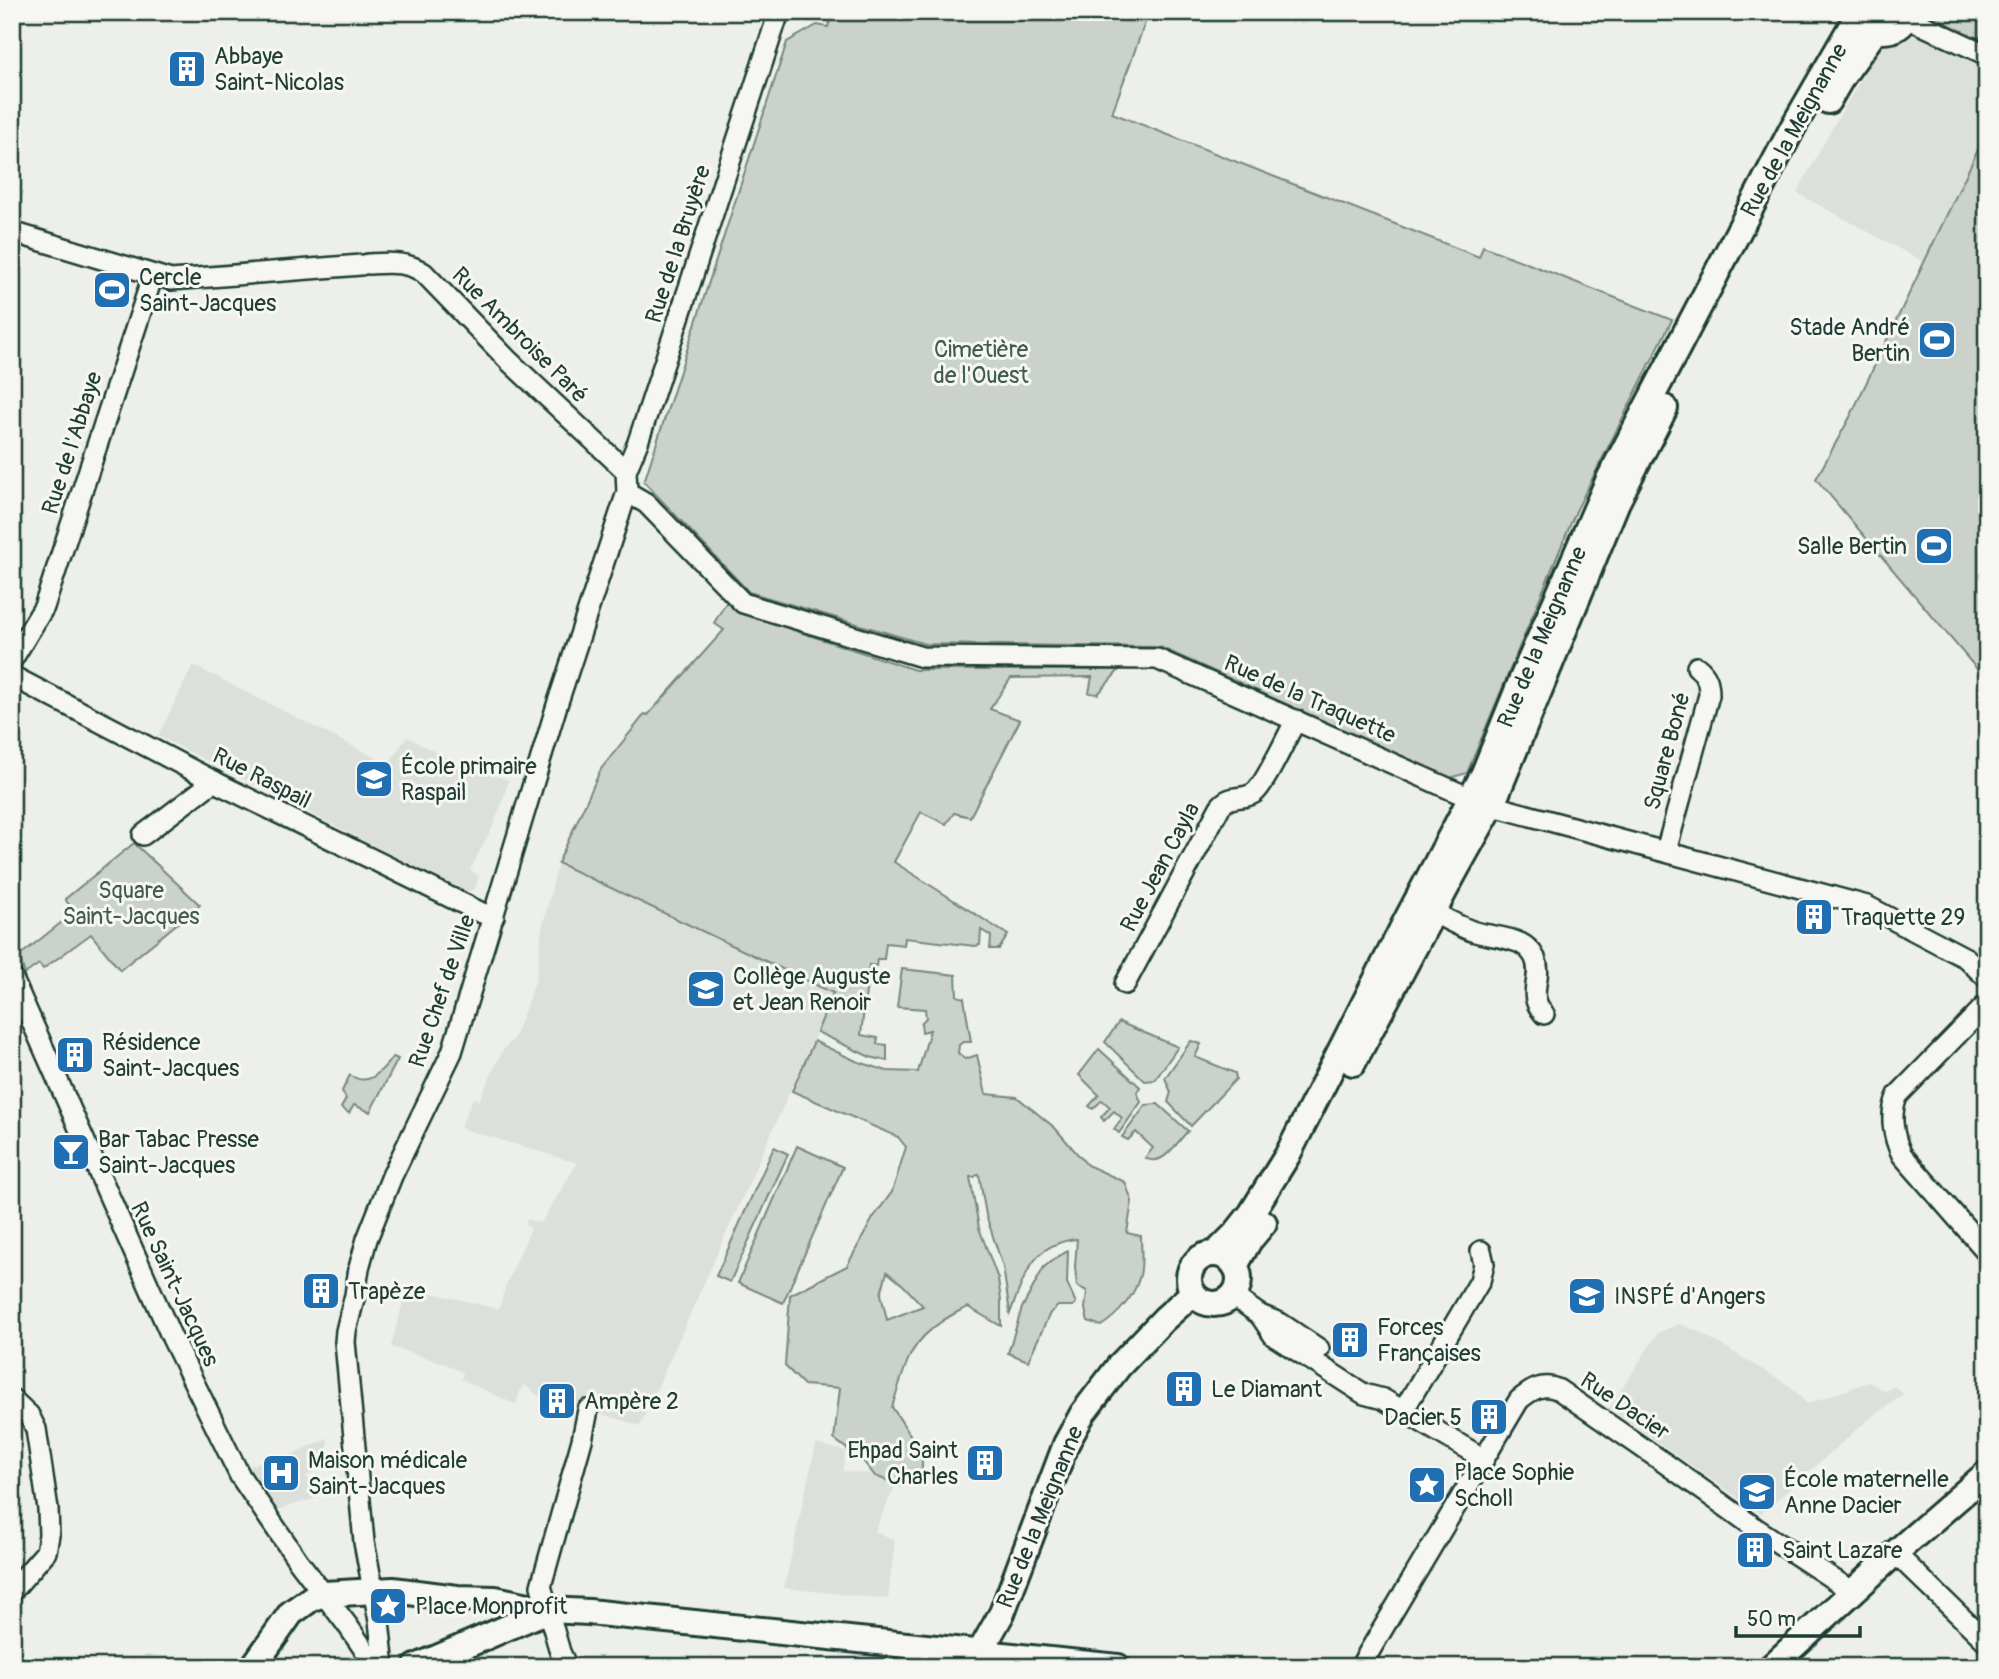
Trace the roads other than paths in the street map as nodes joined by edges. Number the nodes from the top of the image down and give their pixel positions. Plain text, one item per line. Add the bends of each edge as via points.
1 (779, 12) edge
2 (1908, 15) edge
3 (1864, 18) edge
4 (1986, 57) edge
5 (12, 232) edge
6 (153, 275) junction
7 (626, 471) junction
8 (627, 492) junction
9 (12, 660) edge
10 (1697, 667) dead end
11 (12, 676) edge
12 (1296, 720) junction
13 (214, 781) junction
14 (1482, 801) junction
15 (143, 835) dead end
16 (1666, 851) junction
17 (1424, 908) junction
18 (494, 916) junction
19 (12, 977) edge
20 (1987, 978) edge
21 (1125, 984) dead end
22 (17, 1004) edge
23 (1987, 1004) edge
24 (1544, 1014) dead end
25 (1481, 1251) dead end
26 (1987, 1252) edge
27 (1225, 1260) junction
28 (1192, 1294) junction
29 (1233, 1296) junction
30 (12, 1399) edge
31 (588, 1409) dead end
32 (1403, 1411) junction
33 (1484, 1459) junction
34 (1987, 1473) edge
35 (1895, 1553) junction
36 (12, 1591) edge
37 (372, 1591) junction
38 (1853, 1592) junction
39 (324, 1594) junction
40 (548, 1610) junction
41 (1987, 1642) edge
42 (977, 1659) edge
43 (253, 1667) edge
44 (376, 1667) edge
45 (384, 1667) edge
46 (416, 1667) edge
47 (567, 1667) edge
48 (1118, 1667) edge
49 (1360, 1667) edge
50 (1771, 1667) edge

1 - 7 street, Rue de la Bruyère
2 - 3 main road via 1902,25 1885,32
2 - 4 street
3 - 14 main road, Rue de la Meignanne via 1793,127 1609,479 1522,679
5 - 6 street, Rue Ambroise Paré
6 - 7 street, Rue Ambroise Paré via 178,280 365,265 414,267
6 - 9 street, Rue de l'Abbaye via 44,607
7 - 8 street, Rue de la Bruyère
8 - 12 street, Rue de la Traquette via 646,503 743,603 922,657 1157,659
8 - 18 street, Rue Chef de Ville
10 - 16 street, Square Boné via 1704,672 1709,695
11 - 13 street, Rue Raspail
12 - 14 street, Rue de la Traquette
12 - 21 street, Rue Jean Cayla via 1259,788 1247,796 1230,798 1220,807
13 - 15 street
13 - 18 street, Rue Raspail
14 - 16 street, Rue de la Traquette
14 - 17 main road, Rue de la Meignanne
16 - 20 street, Rue de la Traquette via 1867,906 1966,958
17 - 24 street via 1469,930 1526,947 1537,965 1534,997
17 - 27 main road, Rue de la Meignanne via 1297,1172 1249,1241
18 - 37 street, Rue Chef de Ville via 452,1052 367,1239 346,1331
19 - 22 street, Rue Saint-Jacques
22 - 39 street, Rue Saint-Jacques via 240,1476
23 - 26 street via 1894,1104 1895,1140 1902,1155
25 - 32 street via 1485,1264 1480,1281
27 - 28 main road via 1203,1255 1197,1259 1188,1280
27 - 29 main road via 1238,1272
28 - 29 main road via 1209,1304
28 - 42 main road, Rue de la Meignanne via 1119,1366 1083,1413 1066,1444 1002,1613
29 - 32 street via 1280,1323
30 - 36 street via 36,1429 49,1535 46,1552
31 - 40 street via 541,1586
32 - 33 street
33 - 38 street, Rue Dacier via 1519,1400 1548,1386
33 - 49 street, Rue Dacier
34 - 35 main road
35 - 38 main road
35 - 41 street
37 - 39 main road
37 - 40 main road via 495,1599
37 - 45 street
38 - 50 main road
39 - 43 main road via 291,1613
39 - 44 street
40 - 42 main road via 918,1647
40 - 46 main road
40 - 47 street
42 - 48 main road

